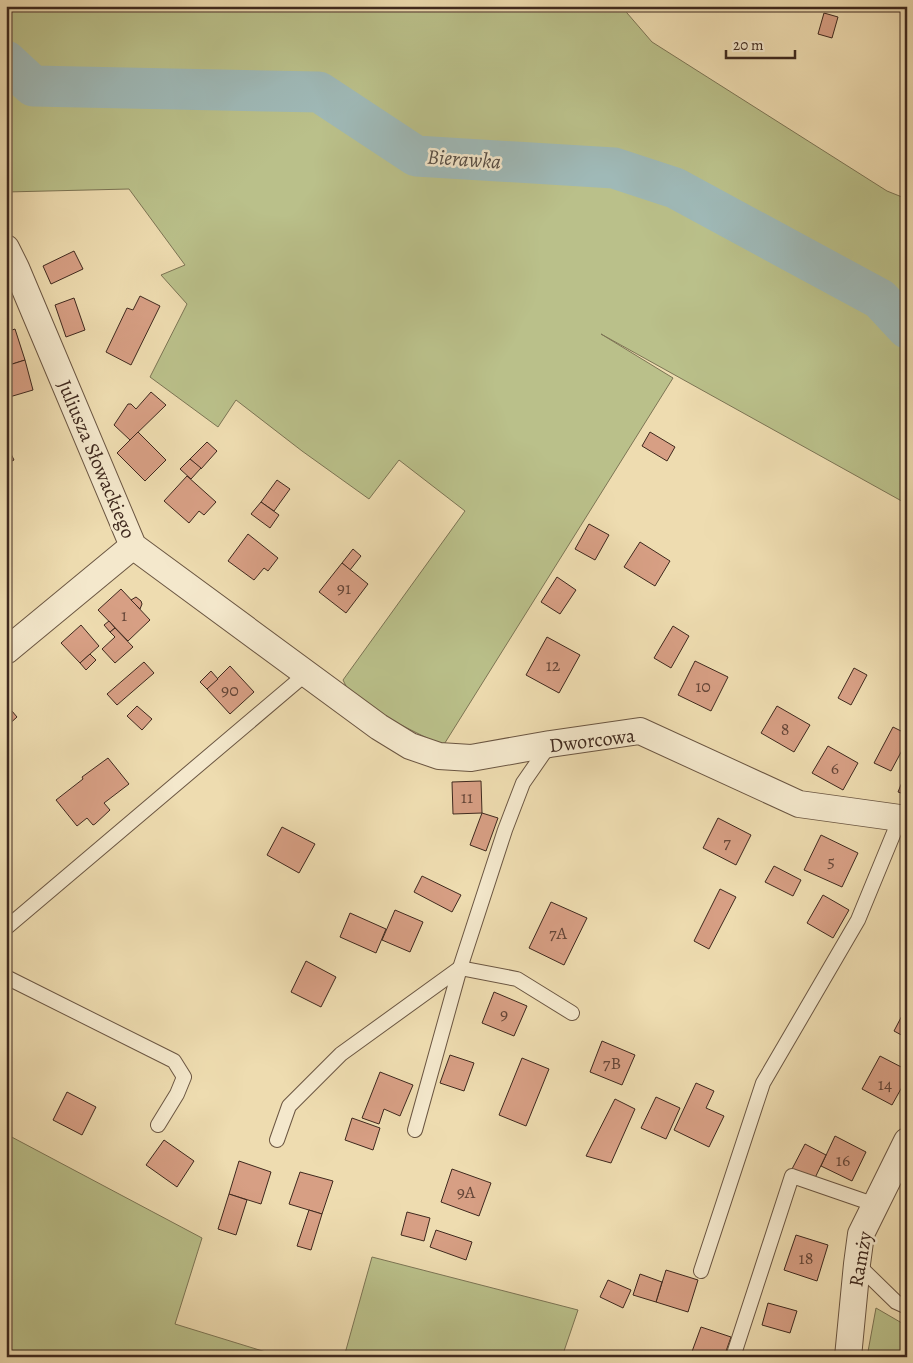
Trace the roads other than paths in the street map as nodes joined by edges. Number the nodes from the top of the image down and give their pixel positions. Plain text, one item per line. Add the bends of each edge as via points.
1 (6, 248) edge
2 (133, 546) junction
3 (6, 650) edge
4 (311, 676) junction
5 (550, 744) junction
6 (903, 818) edge
7 (6, 928) edge
8 (460, 968) junction
9 (6, 977) edge
10 (572, 1013) dead end
11 (158, 1125) dead end
12 (415, 1130) dead end
13 (277, 1140) dead end
14 (907, 1141) edge
15 (876, 1205) junction
16 (857, 1264) junction
17 (701, 1271) dead end
18 (907, 1308) edge
19 (733, 1357) edge
20 (848, 1357) edge

1 - 2 street, Juliusza Słowackiego
2 - 3 street
2 - 4 street, Juliusza Słowackiego
4 - 5 street, Dworcowa via 379,727 410,746 439,756 471,758
4 - 7 lane
5 - 6 street, Dworcowa via 640,731 798,804
5 - 8 lane via 524,783 505,830
6 - 17 lane via 858,920 763,1083
8 - 10 lane via 517,979
8 - 12 lane
8 - 13 lane via 342,1054 289,1106
9 - 11 lane via 174,1061 184,1077
14 - 15 street, Ramży
15 - 16 street, Ramży via 861,1234
15 - 19 lane via 792,1176
16 - 18 lane via 896,1302
16 - 20 street, Ramży

